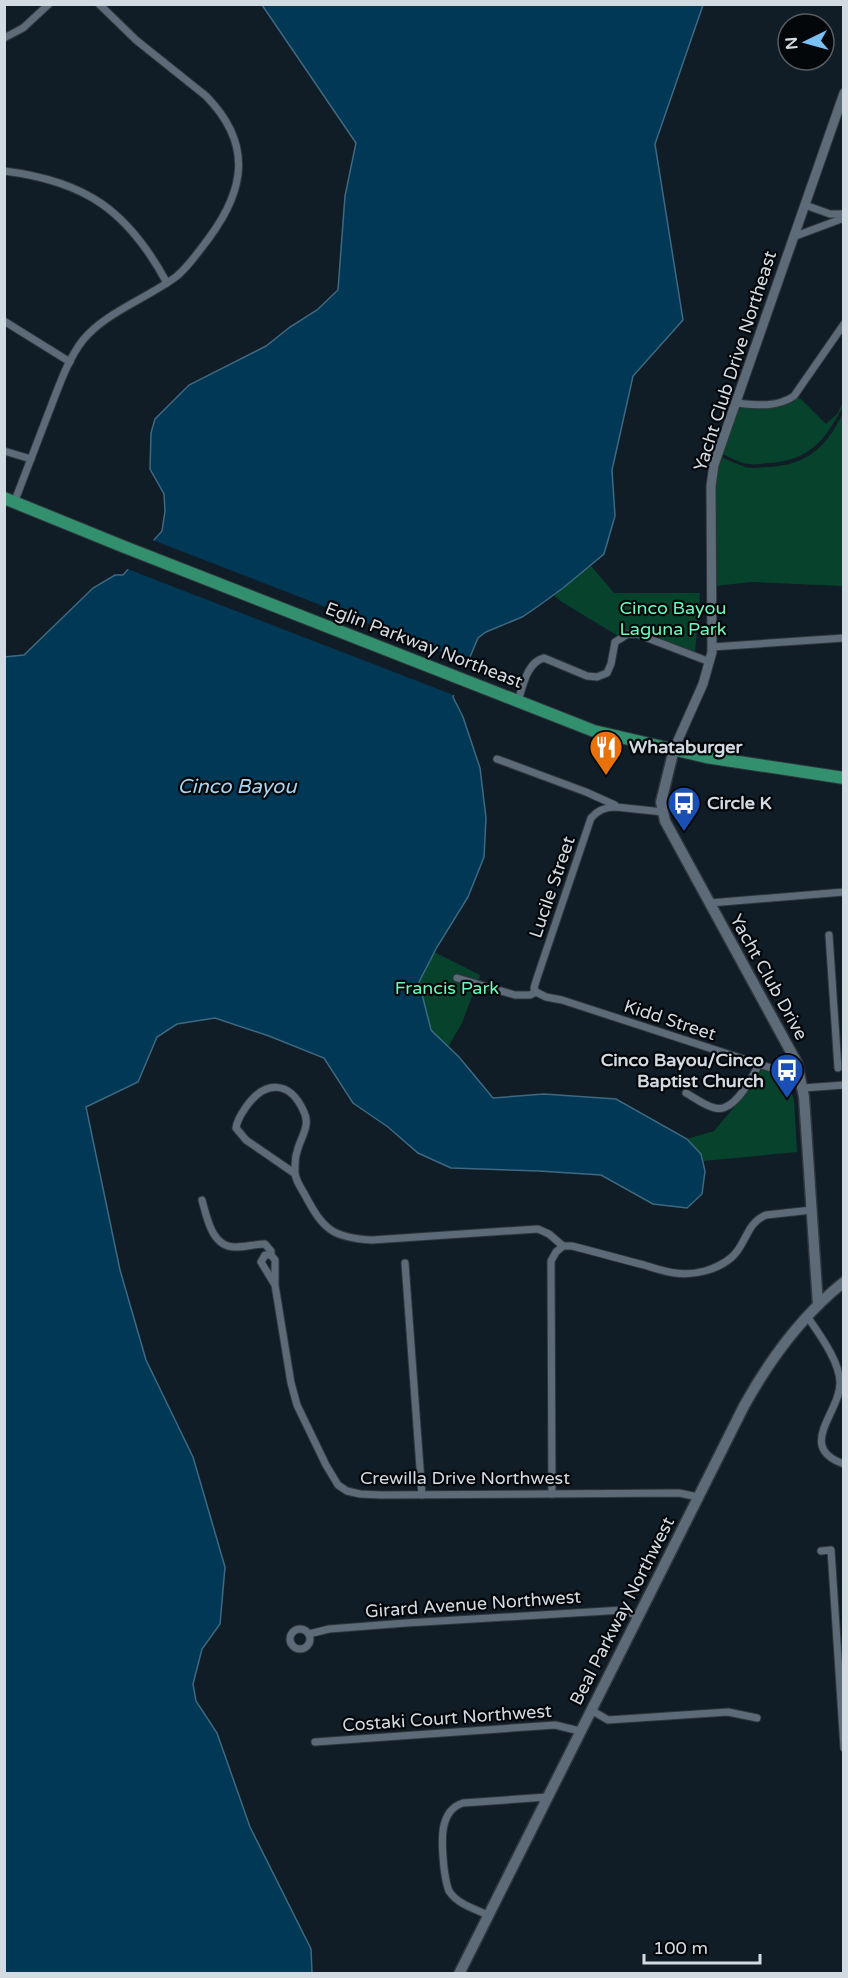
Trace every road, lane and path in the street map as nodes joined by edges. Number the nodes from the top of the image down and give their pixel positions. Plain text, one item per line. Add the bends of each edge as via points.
1 (49, 4) edge
2 (99, 4) edge
3 (4, 38) edge
4 (843, 93) edge
5 (4, 171) edge
6 (805, 205) junction
7 (843, 216) edge
8 (793, 237) junction
9 (167, 283) junction
10 (4, 321) edge
11 (843, 324) edge
12 (70, 362) junction
13 (736, 403) junction
14 (4, 451) edge
15 (31, 459) junction
16 (9, 500) edge
17 (843, 638) edge
18 (712, 647) junction
19 (710, 662) junction
20 (518, 701) junction
21 (674, 749) junction
22 (498, 759) dead end
23 (843, 778) edge
24 (616, 807) junction
25 (663, 812) junction
26 (843, 892) edge
27 (710, 903) junction
28 (829, 934) dead end
29 (457, 978) dead end
30 (536, 992) junction
31 (843, 1020) edge
32 (835, 1021) junction
33 (797, 1063) junction
34 (759, 1064) junction
35 (838, 1068) dead end
36 (843, 1085) edge
37 (803, 1088) junction
38 (686, 1093) dead end
39 (294, 1173) junction
40 (202, 1200) dead end
41 (812, 1210) junction
42 (563, 1246) junction
43 (271, 1256) junction
44 (405, 1263) dead end
45 (843, 1282) edge
46 (275, 1284) junction
47 (818, 1305) junction
48 (807, 1316) junction
49 (843, 1464) edge
50 (552, 1494) junction
51 (422, 1495) junction
52 (698, 1497) junction
53 (821, 1551) dead end
54 (843, 1612) edge
55 (835, 1613) junction
56 (638, 1616) junction
57 (309, 1634) dead end
58 (591, 1710) junction
59 (757, 1718) dead end
60 (580, 1731) junction
61 (315, 1742) dead end
62 (843, 1748) edge
63 (547, 1797) junction
64 (488, 1915) junction
65 (459, 1974) edge

1 - 3 street via 23,28
2 - 9 street via 136,40 206,96 225,117 236,143 238,174 228,211 188,265
4 - 6 street, Yacht Club Drive Northeast
5 - 9 street via 55,180 99,201 136,234
6 - 7 street
6 - 8 street, Yacht Club Drive Northeast
7 - 8 street
8 - 13 street, Yacht Club Drive Northeast
9 - 12 street via 92,331
10 - 12 street
11 - 13 street via 794,396 775,404
12 - 15 street
13 - 18 street, Yacht Club Drive Northeast via 716,458 711,486
14 - 15 street
15 - 16 street
16 - 20 highway, Eglin Parkway Northeast
17 - 18 street
18 - 19 street, Yacht Club Drive Northeast
19 - 20 street via 628,634 615,642 607,673 597,677 544,658 537,660 531,665
19 - 21 street, Yacht Club Drive Northeast
20 - 21 highway, Eglin Parkway Northeast via 594,731
21 - 23 highway, Eglin Parkway Northeast via 706,758
21 - 25 main road, Yacht Club Drive via 661,802
22 - 24 street
24 - 25 street
24 - 30 street, Lucile Street via 597,811 591,818 537,978
25 - 27 main road, Yacht Club Drive
26 - 27 street
27 - 33 main road, Yacht Club Drive
28 - 32 street
29 - 30 street, Kidd Street via 515,995
30 - 34 street, Kidd Street
31 - 32 street
32 - 35 street
33 - 34 street, Kidd Street via 771,1068
33 - 37 main road, Yacht Club Drive
34 - 38 street via 726,1107 711,1107
36 - 37 street
37 - 41 main road, Yacht Club Drive
39 - 39 street via 306,1115 287,1092 268,1087 250,1101 236,1128 246,1140
39 - 42 street via 311,1207 337,1235 372,1240 538,1229
40 - 43 street via 218,1240 236,1247 265,1244
41 - 42 street via 759,1218 731,1258 694,1273 675,1273
41 - 47 main road, Yacht Club Drive
42 - 50 street via 551,1261
43 - 46 street, Crewilla Drive Northwest via 275,1260
43 - 46 street, Crewilla Drive Northwest via 265,1255 261,1262
44 - 51 street
45 - 47 main road, Beal Parkway Northwest
46 - 51 street, Crewilla Drive Northwest via 294,1395 334,1479 347,1491 360,1494
47 - 48 main road, Beal Parkway Northwest
48 - 49 street via 838,1372 839,1393 821,1440 827,1455
48 - 52 main road, Beal Parkway Northwest via 759,1380
50 - 51 street, Crewilla Drive Northwest
50 - 52 street, Crewilla Drive Northwest via 679,1493
52 - 56 main road, Beal Parkway Northwest
53 - 55 street via 831,1550
54 - 55 street
55 - 62 street
56 - 57 street, Girard Avenue Northwest via 612,1610 328,1629
56 - 58 main road, Beal Parkway Northwest
58 - 59 street via 608,1720 728,1712
58 - 60 main road, Beal Parkway Northwest
60 - 61 street, Costaki Court Northwest via 555,1725
60 - 63 main road, Beal Parkway Northwest
63 - 64 main road, Beal Parkway Northwest
63 - 64 street via 463,1803 449,1812 442,1839 449,1890 459,1901
64 - 65 main road, Beal Parkway Northwest

